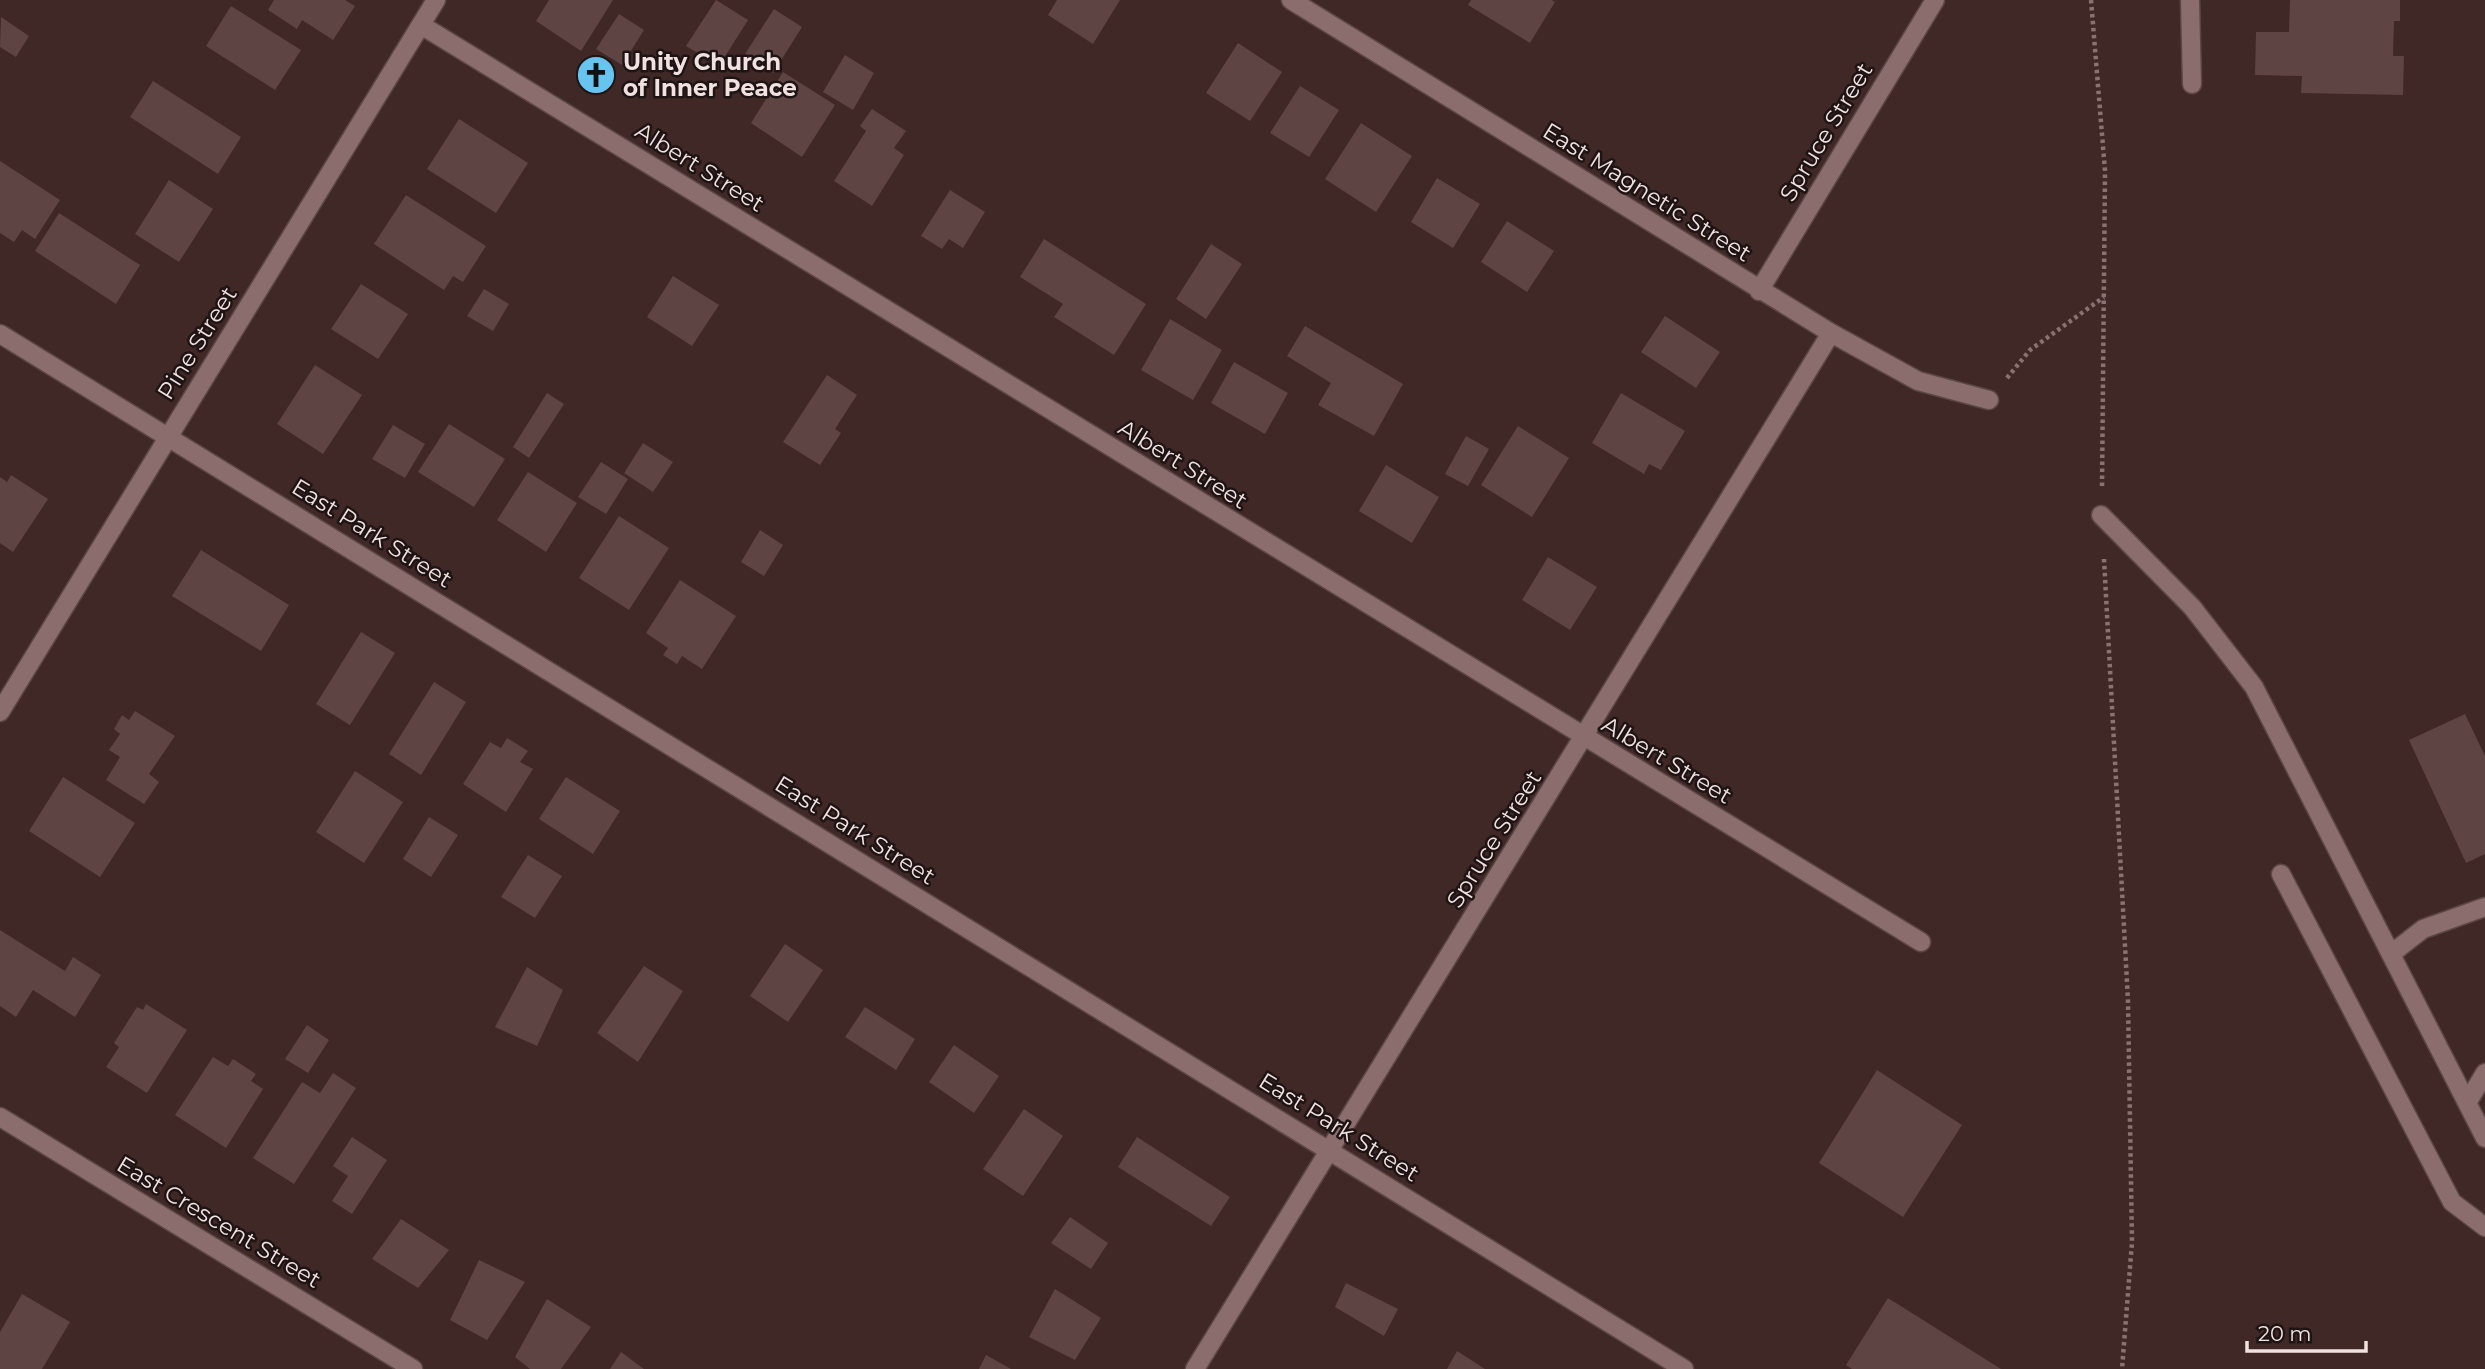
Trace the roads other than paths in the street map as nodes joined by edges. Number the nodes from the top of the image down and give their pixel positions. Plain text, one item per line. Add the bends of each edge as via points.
1 (436, 0) edge
2 (1291, 0) edge
3 (1935, 0) edge
4 (2190, 0) edge
5 (421, 25) junction
6 (2192, 84) dead end
7 (1759, 290) junction
8 (0, 334) edge
9 (1831, 334) junction
10 (1989, 400) road end
11 (168, 436) junction
12 (2101, 515) road end
13 (0, 712) edge
14 (1585, 739) junction
15 (2281, 874) dead end
16 (2485, 907) edge
17 (1921, 942) dead end
18 (2391, 954) junction
19 (2485, 1073) edge
20 (2467, 1103) junction
21 (0, 1117) edge
22 (2485, 1138) edge
23 (1329, 1149) junction
24 (2485, 1227) edge
25 (413, 1369) edge
26 (1195, 1369) edge
27 (1684, 1369) edge

1 - 5 street, Pine Street
2 - 7 street, East Magnetic Street
3 - 7 street, Spruce Street
4 - 6 street
5 - 11 street, Pine Street
5 - 14 street, Albert Street
7 - 9 street, East Magnetic Street
8 - 11 street, East Park Street
9 - 10 street, East Magnetic Street via 1918,381
9 - 14 street, Spruce Street
11 - 13 street, Pine Street
11 - 23 street, East Park Street
12 - 18 street via 2192,607 2255,687
14 - 17 street, Albert Street
14 - 23 street, Spruce Street
15 - 24 street via 2452,1202
16 - 18 street via 2424,929
18 - 20 street
19 - 20 street
20 - 22 street
21 - 25 street, East Crescent Street
23 - 26 street, Spruce Street
23 - 27 street, East Park Street

